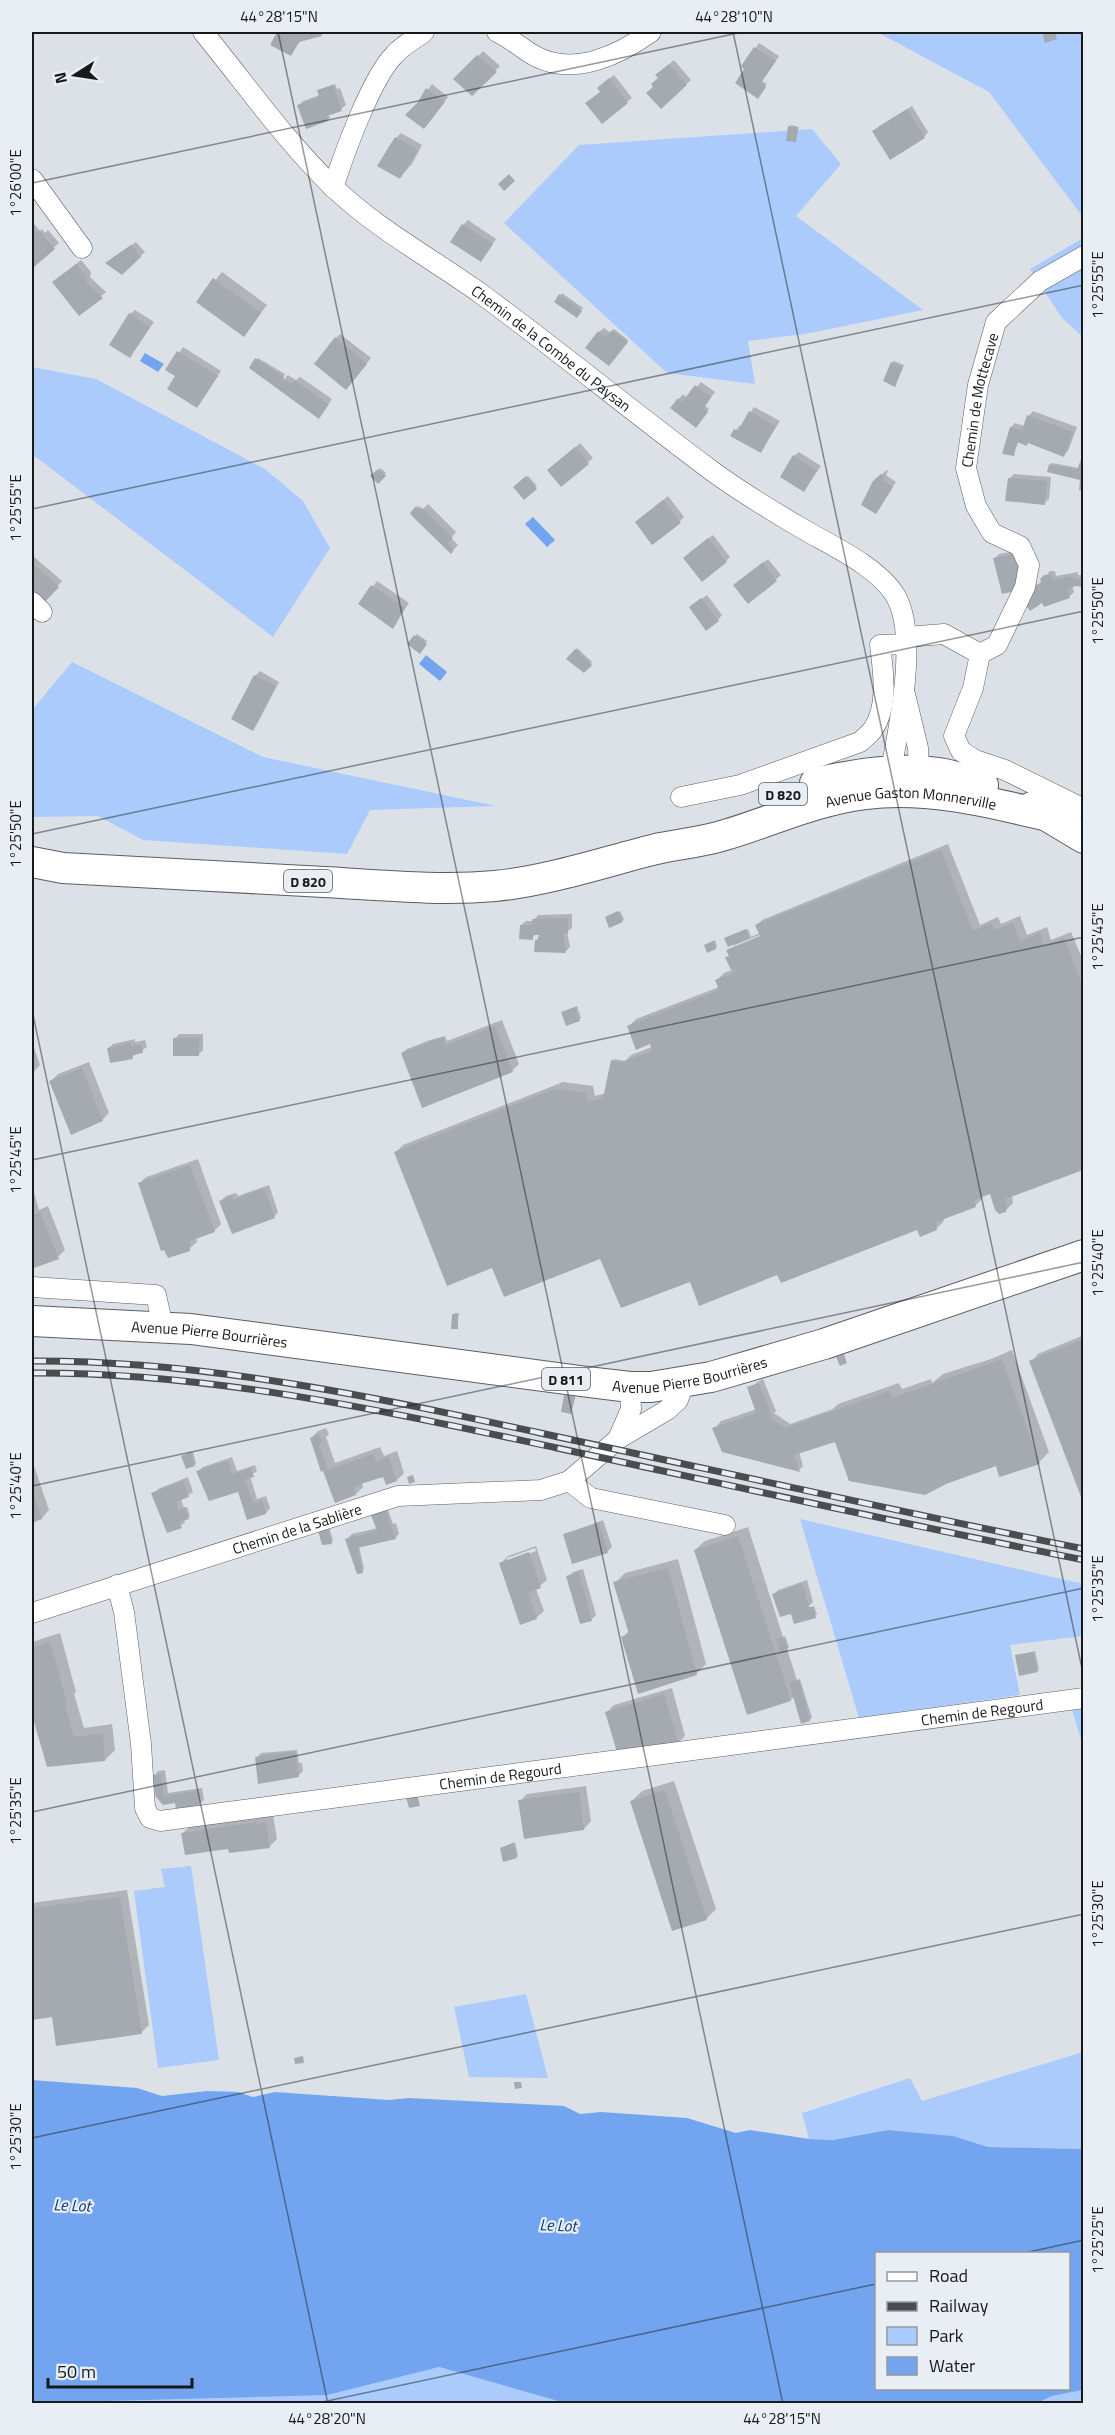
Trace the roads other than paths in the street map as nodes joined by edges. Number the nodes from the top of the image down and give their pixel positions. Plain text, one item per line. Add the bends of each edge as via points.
1 (203, 32) edge
2 (424, 32) edge
3 (497, 32) edge
4 (651, 32) edge
5 (32, 179) edge
6 (333, 188) junction
7 (82, 248) dead end
8 (1083, 256) edge
9 (906, 640) junction
10 (980, 654) junction
11 (905, 694) junction
12 (903, 778) junction
13 (681, 797) dead end
14 (1083, 809) edge
15 (1083, 838) edge
16 (32, 861) edge
17 (1083, 1255) edge
18 (32, 1287) edge
19 (32, 1321) edge
20 (163, 1327) junction
21 (684, 1383) junction
22 (630, 1387) junction
23 (618, 1438) junction
24 (569, 1480) junction
25 (725, 1525) dead end
26 (117, 1585) junction
27 (32, 1612) edge
28 (1083, 1698) edge

1 - 6 street, Chemin de la Combe du Paysan
2 - 6 street via 395,54 379,76
3 - 4 street via 536,57 556,64 578,64 600,59
5 - 7 street
6 - 9 street, Chemin de la Combe du Paysan via 480,293 714,472 884,581 900,603
8 - 10 street, Chemin de Mottecave via 1040,282 996,322 978,385 966,468 976,506 992,532 1020,546 1029,565 1025,587 997,645
9 - 10 street via 944,634
9 - 11 street, Chemin de la Combe du Paysan
9 - 13 street via 880,645 882,705 874,729 860,742 740,785
10 - 14 street via 973,687 954,736 961,751
11 - 12 street, Chemin de la Combe du Paysan
11 - 12 street, Chemin de la Combe du Paysan via 918,748
12 - 15 main road, Avenue Gaston Monnerville / D 820 via 940,773 999,789
12 - 16 main road, Avenue Gaston Monnerville / D 820 via 860,773 807,784 707,823 657,849 584,869 496,886 444,887 63,868
17 - 21 main road, Avenue Pierre Bourrières / D 811 via 824,1344
18 - 20 street via 156,1295
19 - 20 main road, Avenue Pierre Bourrières / D 811
20 - 22 main road, Avenue Pierre Bourrières / D 811
21 - 22 main road, Avenue Pierre Bourrières / D 811
21 - 23 street, Chemin de la Sablière via 678,1400 667,1410
22 - 23 street, Chemin de la Sablière via 631,1409
23 - 24 street, Chemin de la Sablière
24 - 25 street via 591,1498
24 - 26 street, Chemin de la Sablière via 541,1490 398,1496
26 - 27 street, Chemin de la Sablière
26 - 28 street, Chemin de Regourd via 141,1744 145,1808 150,1818 160,1821

